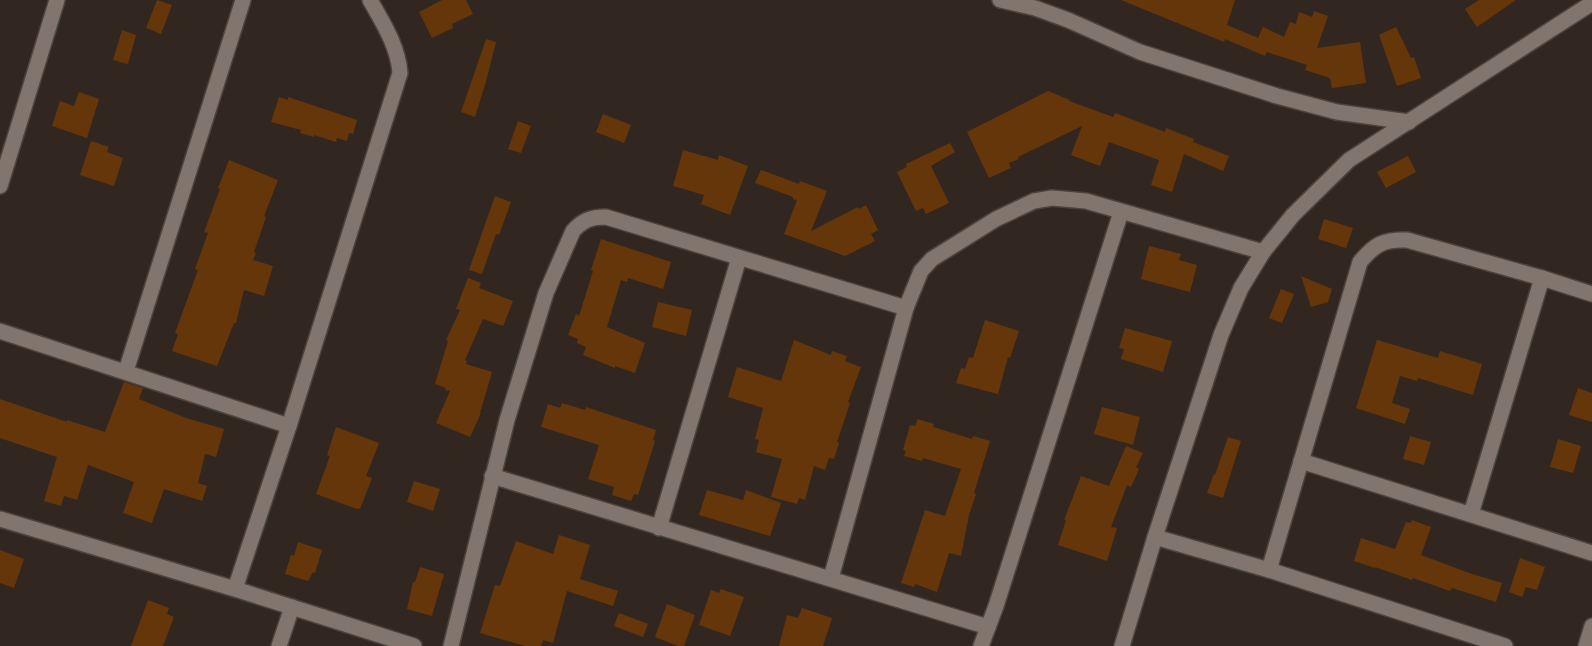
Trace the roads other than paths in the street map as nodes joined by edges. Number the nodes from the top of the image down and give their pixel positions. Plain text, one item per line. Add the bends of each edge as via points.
1 (57, 0) edge
2 (242, 0) edge
3 (370, 0) edge
4 (1000, 0) edge
5 (1592, 3) edge
6 (1408, 122) junction
7 (0, 186) edge
8 (1121, 212) junction
9 (1263, 252) junction
10 (740, 258) junction
11 (1542, 278) junction
12 (1592, 294) edge
13 (906, 308) junction
14 (0, 331) edge
15 (126, 371) junction
16 (289, 426) junction
17 (1302, 461) junction
18 (492, 476) junction
19 (1471, 514) junction
20 (0, 519) edge
21 (659, 528) junction
22 (1155, 537) junction
23 (1592, 553) edge
24 (1269, 570) junction
25 (831, 578) junction
26 (234, 588) junction
27 (292, 607) junction
28 (1592, 626) edge
29 (988, 627) junction
30 (1480, 643) edge
31 (279, 646) edge
32 (414, 646) edge
33 (451, 646) edge
34 (981, 646) edge
35 (1122, 646) edge
36 (1505, 646) edge
37 (1586, 646) edge

1 - 7 street
2 - 15 street
3 - 16 street via 399,58 400,73
4 - 6 street via 1035,8 1140,52 1277,96 1337,112
5 - 6 street
6 - 9 street via 1349,160 1293,215
8 - 9 street
8 - 13 street via 1066,199 1034,201 996,219 932,259 921,270
8 - 29 street
9 - 22 street via 1241,288 1221,335
10 - 13 street
10 - 18 street via 606,217 580,223 573,231 546,293
10 - 21 street
11 - 12 street
11 - 17 street via 1407,240 1393,239 1369,252 1360,262
11 - 19 street
13 - 25 street
14 - 15 street
15 - 16 street
16 - 26 street
17 - 19 street
17 - 24 street
18 - 21 street
18 - 33 street
19 - 23 street
20 - 26 street
21 - 25 street
22 - 24 street
22 - 35 street
24 - 30 street
25 - 29 street
26 - 27 street
27 - 31 street
27 - 32 street
28 - 37 street
29 - 34 street
30 - 36 street

